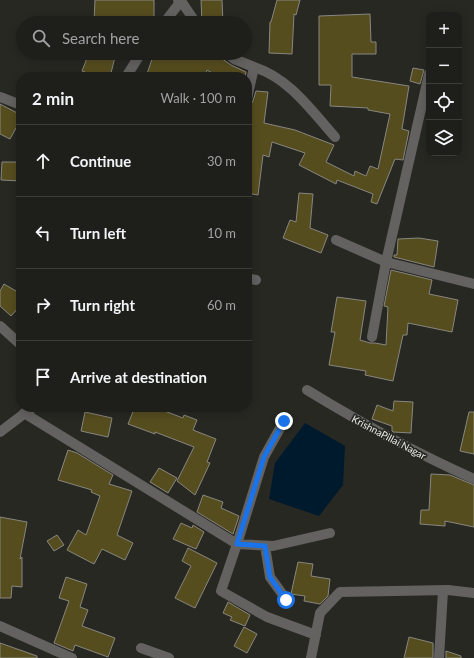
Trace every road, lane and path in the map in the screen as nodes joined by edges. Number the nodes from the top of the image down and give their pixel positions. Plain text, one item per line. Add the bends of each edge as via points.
1 (180, 0) edge
2 (169, 16) edge
3 (191, 16) edge
4 (137, 60) edge
5 (236, 60) edge
6 (254, 67) junction
7 (129, 72) edge
8 (252, 76) edge
9 (427, 84) edge
10 (0, 97) edge
11 (16, 103) edge
12 (335, 137) dead end
13 (336, 240) dead end
14 (386, 262) junction
15 (474, 284) edge
16 (0, 326) edge
17 (372, 337) dead end
18 (16, 340) edge
19 (307, 390) dead end
20 (27, 412) edge
21 (24, 414) junction
22 (284, 421) dead end
23 (0, 432) edge
24 (474, 479) edge
25 (330, 533) dead end
26 (237, 544) junction
27 (265, 546) junction
28 (443, 591) junction
29 (474, 593) edge
30 (286, 600) dead end
31 (0, 626) edge
32 (316, 635) junction
33 (141, 648) dead end
34 (72, 658) edge
35 (169, 658) edge
36 (311, 658) edge
37 (438, 658) edge

1 - 2 street
1 - 3 street
4 - 7 street
5 - 6 street
6 - 8 street
6 - 12 street via 267,71 294,90
9 - 14 street
10 - 11 street
13 - 14 street
14 - 15 street
14 - 17 street
16 - 18 street
19 - 24 street, KrishnaPillai Nagar via 354,419
20 - 21 street
21 - 23 street
21 - 26 street
22 - 26 street via 264,457
25 - 27 street
26 - 27 street
26 - 32 street via 221,591 266,617
27 - 30 street via 270,577
28 - 29 street
28 - 32 street via 340,592 320,613
28 - 37 street
31 - 34 street
32 - 36 street
33 - 35 street

